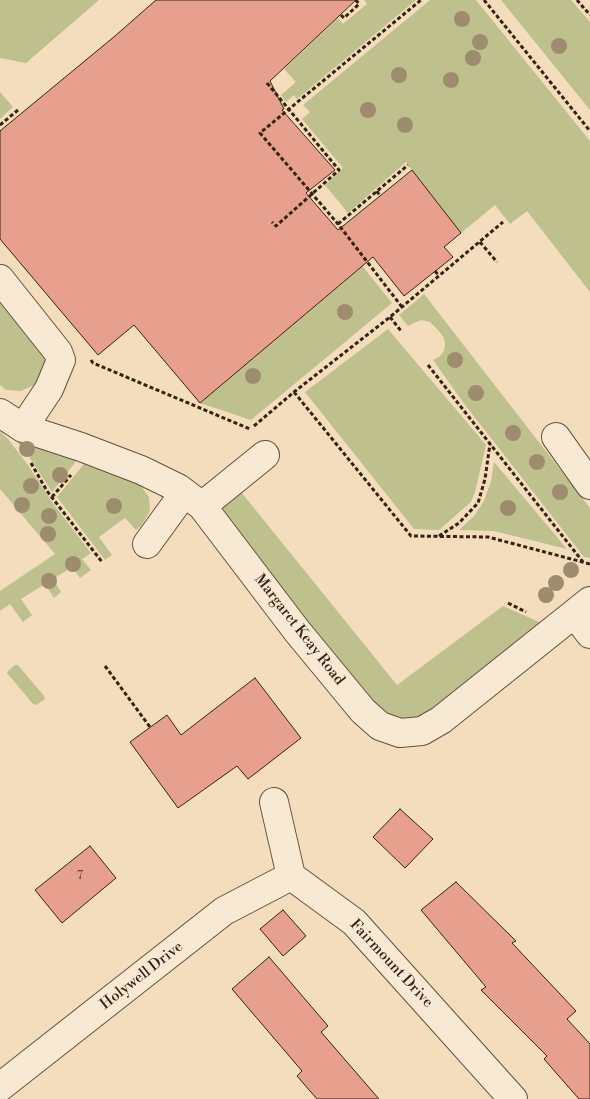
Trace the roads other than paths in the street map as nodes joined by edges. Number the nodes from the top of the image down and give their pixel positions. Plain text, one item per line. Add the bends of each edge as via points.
1 (0, 280) edge
2 (0, 413) edge
3 (23, 428) junction
4 (556, 437) dead end
5 (265, 455) dead end
6 (590, 484) edge
7 (193, 499) junction
8 (147, 544) dead end
9 (585, 617) edge
10 (274, 802) dead end
11 (291, 876) junction
12 (0, 1087) edge
13 (513, 1099) edge

1 - 3 street via 61,360 49,389
2 - 3 street, Margaret Keay Road
3 - 7 street, Margaret Keay Road via 141,470
4 - 6 street
5 - 7 street
7 - 8 street
7 - 9 street, Margaret Keay Road via 363,711 380,726 400,733 422,731 441,720
10 - 11 street
11 - 12 street, Holywell Drive via 224,911
11 - 13 street, Fairmount Drive via 354,922

